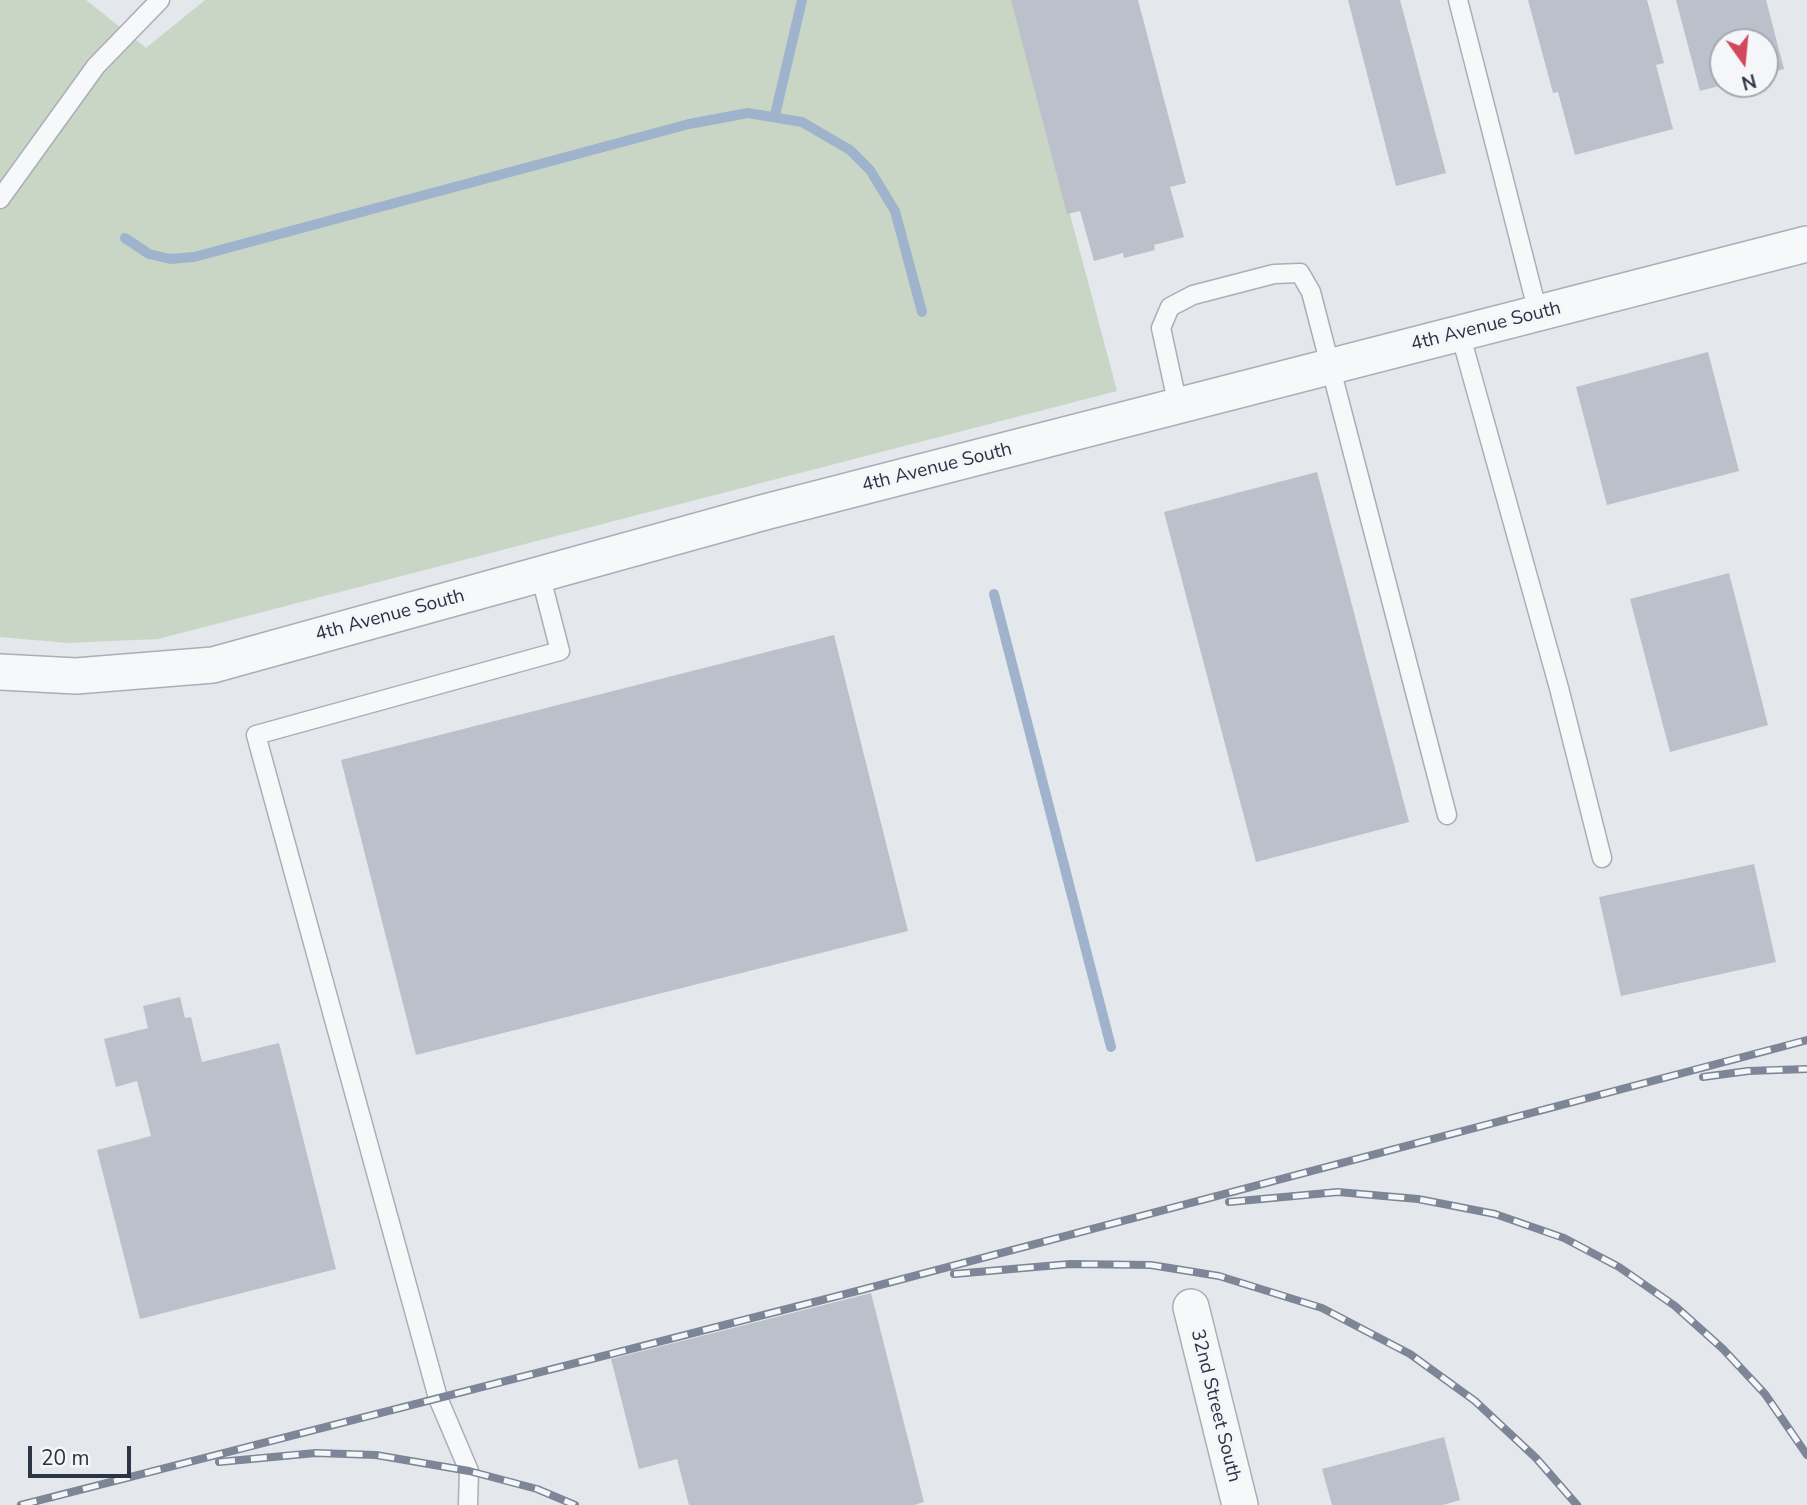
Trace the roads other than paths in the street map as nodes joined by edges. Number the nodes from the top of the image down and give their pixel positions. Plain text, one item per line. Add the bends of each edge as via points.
1 (160, 0) edge
2 (1458, 0) edge
3 (0, 199) edge
4 (1807, 244) edge
5 (1538, 313) junction
6 (1460, 333) junction
7 (1329, 367) junction
8 (1178, 406) junction
9 (540, 574) junction
10 (0, 672) edge
11 (1447, 816) dead end
12 (1602, 858) dead end
13 (1191, 1307) dead end
14 (468, 1505) edge
15 (1240, 1505) edge

1 - 3 lane via 96,66
2 - 5 lane
4 - 5 street, 4th Avenue South
5 - 6 street, 4th Avenue South
6 - 7 street, 4th Avenue South
6 - 12 lane
7 - 8 street, 4th Avenue South
7 - 8 lane via 1311,292 1300,273 1274,274 1193,295 1170,307 1161,328
7 - 11 lane
8 - 9 street, 4th Avenue South
9 - 10 street, 4th Avenue South via 213,665 66,676
9 - 14 lane via 560,651 256,734 438,1398 469,1471
13 - 15 street, 32nd Street South

